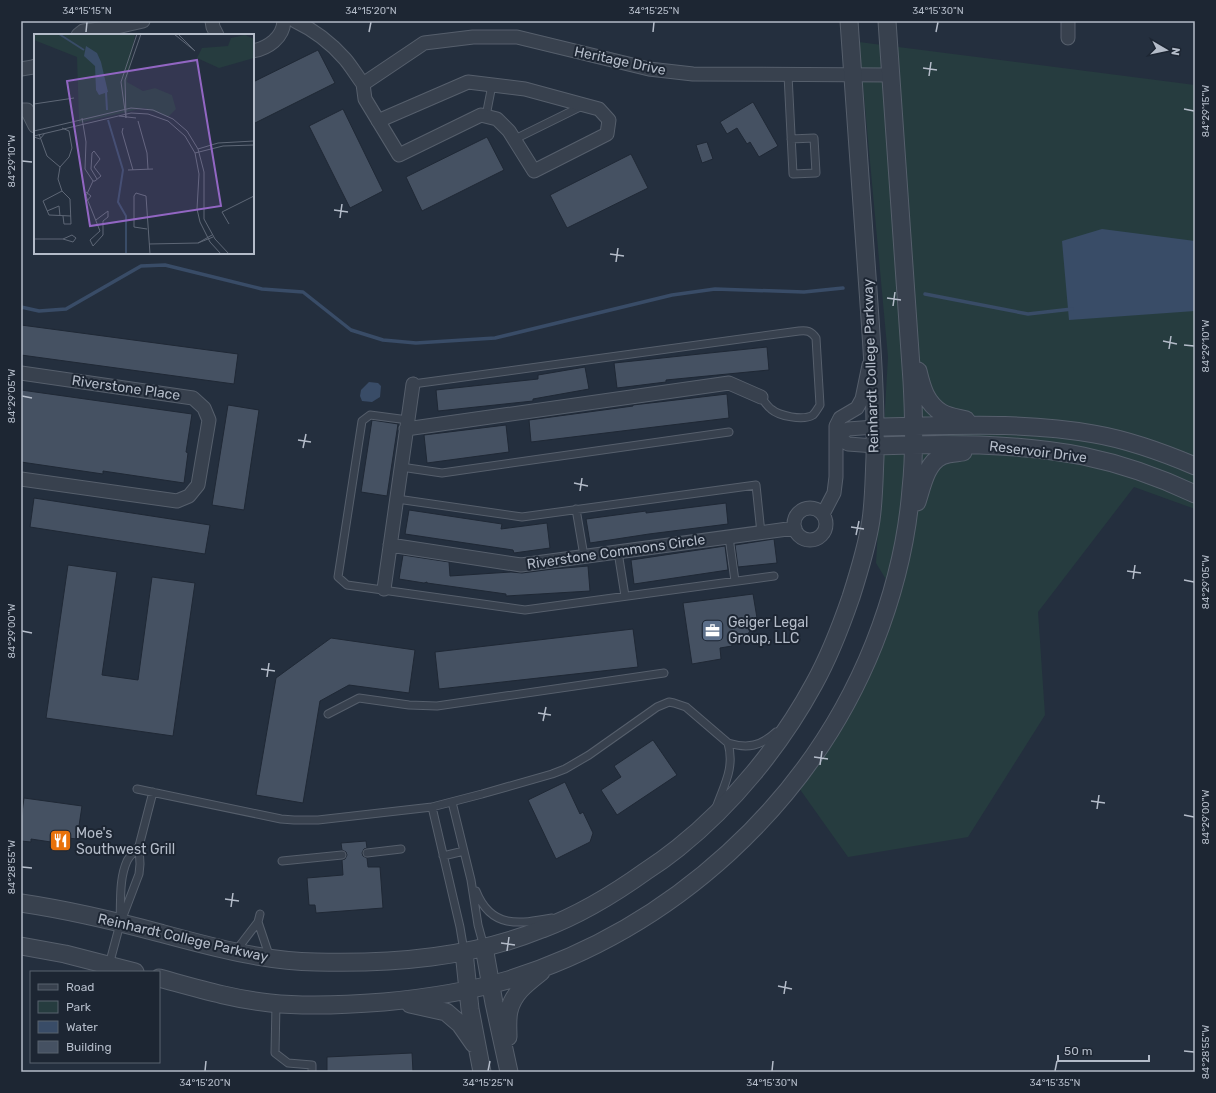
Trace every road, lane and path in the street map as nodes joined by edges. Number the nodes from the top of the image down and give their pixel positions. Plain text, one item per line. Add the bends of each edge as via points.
1 (143, 21) edge
2 (212, 21) edge
3 (284, 21) edge
4 (295, 21) edge
5 (849, 21) edge
6 (887, 21) edge
7 (1068, 21) edge
8 (118, 31) edge
9 (79, 34) edge
10 (216, 34) edge
11 (1068, 38) dead end
12 (254, 51) edge
13 (34, 66) edge
14 (21, 69) edge
15 (788, 75) junction
16 (853, 75) junction
17 (891, 75) junction
18 (363, 84) junction
19 (492, 85) junction
20 (584, 105) junction
21 (21, 110) edge
22 (486, 116) junction
23 (378, 121) junction
24 (34, 124) edge
25 (514, 139) junction
26 (791, 139) junction
27 (909, 337) junction
28 (872, 351) junction
29 (21, 374) edge
30 (413, 384) joint
31 (761, 398) joint
32 (407, 424) junction
33 (988, 425) junction
34 (914, 426) junction
35 (875, 427) junction
36 (729, 432) dead end
37 (837, 437) junction
38 (914, 444) junction
39 (875, 446) junction
40 (992, 446) junction
41 (1195, 466) edge
42 (401, 467) junction
43 (21, 479) edge
44 (1195, 494) edge
45 (397, 499) junction
46 (576, 509) junction
47 (823, 514) junction
48 (795, 528) junction
49 (761, 533) junction
50 (729, 537) junction
51 (390, 545) junction
52 (618, 552) junction
53 (584, 556) junction
54 (900, 558) junction
55 (774, 576) dead end
56 (735, 581) junction
57 (384, 589) junction
58 (625, 596) junction
59 (664, 673) dead end
60 (328, 714) dead end
61 (797, 714) junction
62 (728, 743) junction
63 (136, 789) dead end
64 (153, 792) junction
65 (452, 802) junction
66 (432, 807) junction
67 (712, 818) junction
68 (139, 846) junction
69 (401, 850) dead end
70 (464, 851) junction
71 (367, 853) dead end
72 (342, 855) dead end
73 (443, 856) junction
74 (282, 861) dead end
75 (471, 880) junction
76 (21, 903) edge
77 (578, 913) junction
78 (120, 924) junction
79 (21, 946) edge
80 (484, 947) junction
81 (235, 952) junction
82 (464, 952) junction
83 (270, 958) junction
84 (552, 964) junction
85 (109, 965) junction
86 (131, 971) edge
87 (160, 978) edge
88 (491, 985) junction
89 (468, 990) junction
90 (398, 1001) junction
91 (276, 1003) junction
92 (478, 1050) junction
93 (508, 1069) edge
94 (312, 1072) edge
95 (482, 1072) edge

1 - 8 street
2 - 10 street
3 - 12 street via 282,32 273,43
4 - 18 street via 327,41 346,60
5 - 16 street, Reinhardt College Parkway
6 - 17 street
7 - 11 street
8 - 9 street via 83,31
13 - 14 street
15 - 16 street, Heritage Drive
15 - 18 street, Heritage Drive via 693,74 649,69 517,37 473,37 424,43
15 - 26 lane
16 - 17 street, Heritage Drive
16 - 28 street, Reinhardt College Parkway
17 - 27 street
18 - 23 street via 366,100
19 - 20 street via 525,89
19 - 22 lane
19 - 23 street via 468,82
20 - 25 lane
20 - 25 street via 599,109 609,120 607,134 534,171
21 - 24 street via 27,110
22 - 23 street via 481,115 399,155
22 - 25 street via 497,119
26 - 26 lane via 793,174 816,173 814,138
27 - 33 street via 921,386 929,402 943,414
27 - 34 street
28 - 35 street, Reinhardt College Parkway
28 - 37 street via 862,399 856,408 840,418 836,426
29 - 43 street, Riverstone Place via 192,398 204,408 209,420 198,484 189,496 177,501
30 - 31 lane via 806,330 812,332 816,338 820,405 817,410 806,417 787,416 771,410
30 - 32 street
31 - 32 street via 729,383
32 - 42 street
32 - 57 lane via 370,415 362,421 338,577 347,585
33 - 34 street, Reservoir Drive
33 - 41 street, Reservoir Drive via 1063,429 1094,434 1149,448
34 - 35 street, Reservoir Drive
34 - 38 street
35 - 37 street via 848,429
35 - 39 street, Reinhardt College Parkway
36 - 42 lane via 442,473
37 - 39 street via 848,444
37 - 47 street via 834,493
38 - 39 street, Reservoir Drive
38 - 40 street, Reservoir Drive
38 - 54 street via 911,492
39 - 61 street, Reinhardt College Parkway via 871,521 864,556 838,633
40 - 44 street, Reservoir Drive via 1083,456 1145,473
40 - 54 street via 942,456 931,465
42 - 45 street
45 - 46 lane via 522,517
45 - 51 street
46 - 49 lane via 756,485
46 - 53 lane
47 - 48 street via 810,508 803,510 794,521
47 - 48 street via 826,528 818,539 803,539
48 - 49 street, Riverstone Commons Circle
49 - 50 street, Riverstone Commons Circle
50 - 52 street, Riverstone Commons Circle
50 - 56 lane
51 - 53 street, Riverstone Commons Circle via 521,565
51 - 57 street
52 - 53 street, Riverstone Commons Circle
52 - 58 lane
54 - 84 street via 889,601 855,685 823,742 782,798 737,846 680,893 616,934
55 - 56 lane
56 - 58 lane
57 - 58 lane via 525,610
59 - 60 lane via 437,706 408,705 360,698
61 - 62 lane via 761,744 744,746
61 - 67 street, Reinhardt College Parkway via 756,771
62 - 65 lane via 686,707 669,702 657,707 565,769
62 - 67 lane via 731,753 729,772
63 - 64 lane
64 - 66 lane via 294,820 318,820
64 - 68 lane
65 - 66 lane
65 - 70 lane
66 - 73 lane
67 - 77 street, Reinhardt College Parkway via 678,849 612,894
68 - 78 lane via 138,874
68 - 78 lane via 127,861 122,879
69 - 71 lane
70 - 73 lane
70 - 75 lane
72 - 74 lane
73 - 82 lane
75 - 77 lane via 480,900 489,912 498,918 526,923
75 - 80 lane
76 - 78 street, Reinhardt College Parkway
77 - 80 street, Reinhardt College Parkway via 543,929
78 - 81 street, Reinhardt College Parkway
78 - 85 lane
79 - 85 street
80 - 82 street, Reinhardt College Parkway
80 - 88 street
81 - 83 street, Reinhardt College Parkway
81 - 83 lane via 259,918
82 - 83 street, Reinhardt College Parkway via 391,961 314,962
82 - 89 street
84 - 88 street
84 - 93 street via 525,984 515,995 509,1012
85 - 86 street
87 - 91 street via 221,994
88 - 89 street
88 - 93 street
89 - 90 street
89 - 92 street
90 - 91 street via 337,1005
90 - 92 street via 446,1012 460,1024
91 - 94 lane via 275,1053 288,1063 312,1065
92 - 95 street

